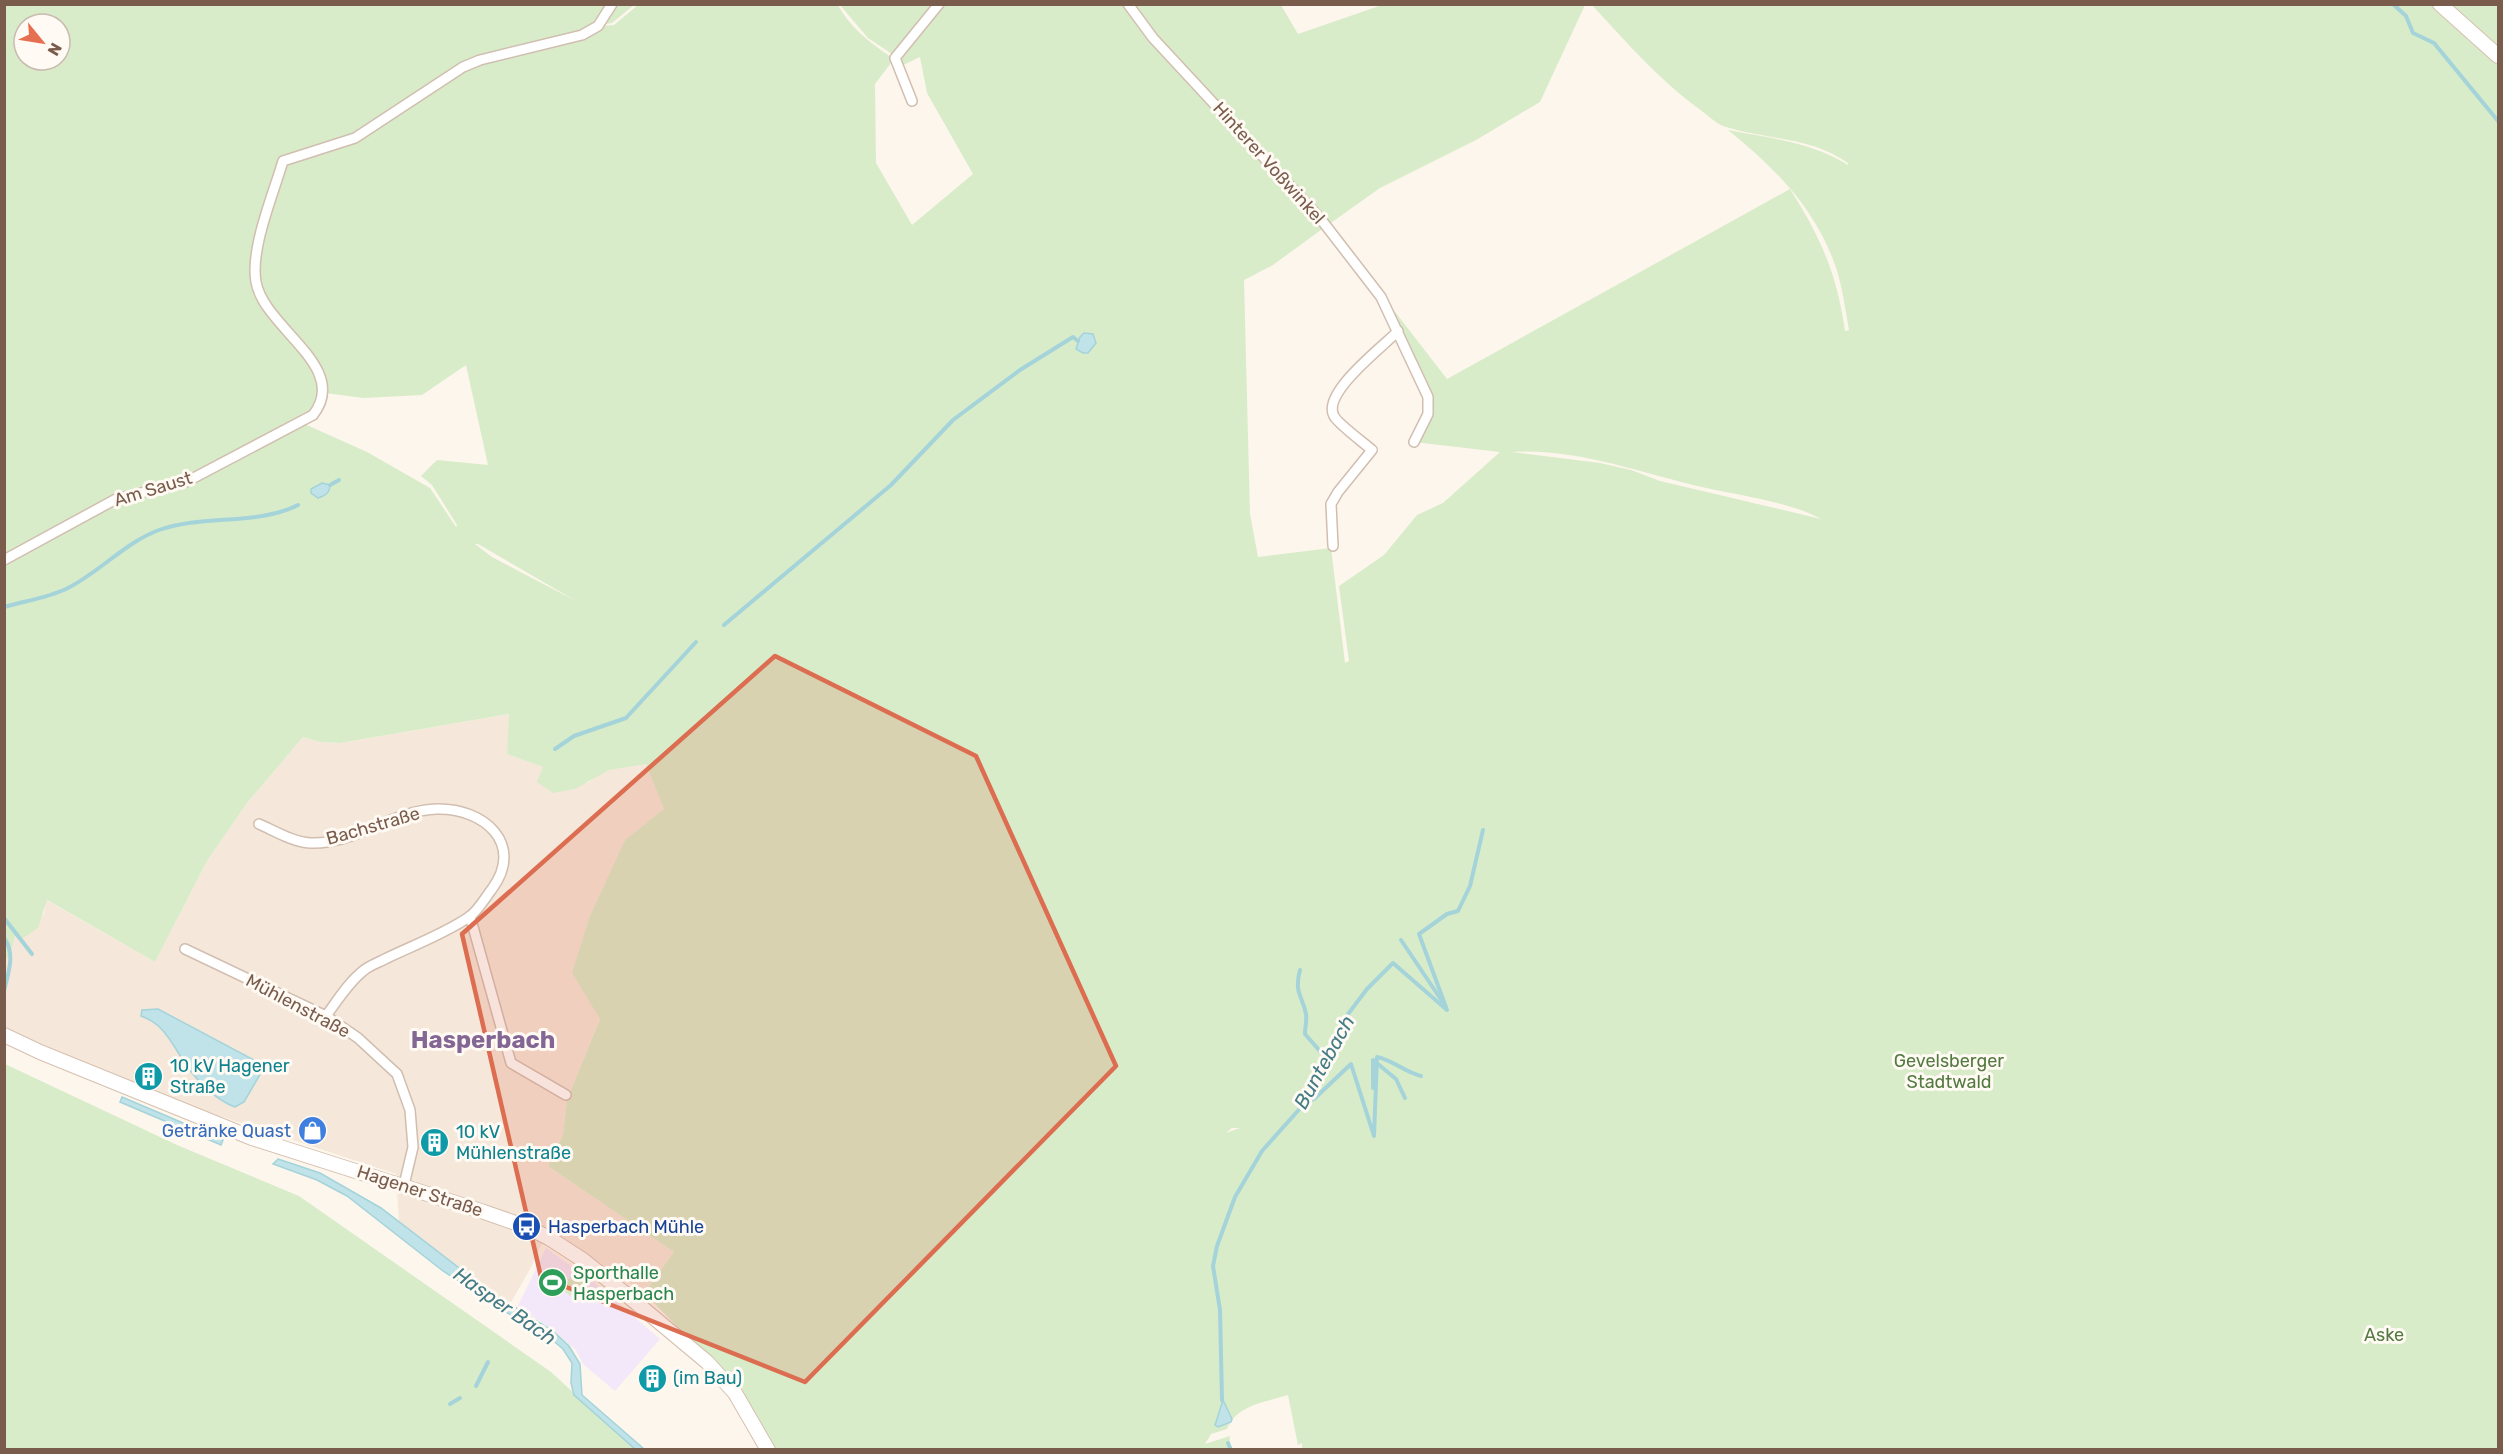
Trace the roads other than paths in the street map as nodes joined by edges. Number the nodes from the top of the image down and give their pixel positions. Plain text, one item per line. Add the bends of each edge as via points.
1 (612, 4) edge
2 (939, 4) edge
3 (1128, 4) edge
4 (2440, 4) edge
5 (2499, 56) edge
6 (912, 101) dead end
7 (1398, 331) junction
8 (1414, 442) dead end
9 (1333, 546) dead end
10 (4, 560) edge
11 (259, 824) dead end
12 (470, 916) junction
13 (185, 949) dead end
14 (326, 1016) junction
15 (4, 1035) edge
16 (566, 1095) dead end
17 (404, 1185) junction
18 (768, 1449) edge

1 - 10 street, Am Saust via 598,26 582,35 472,63 355,138 283,161 255,258 256,284 265,305 319,370 324,394 319,408 313,415 186,482 116,499
2 - 6 street via 895,58
3 - 7 street, Hinterer Voßwinkel via 1153,38 1320,218 1381,297
4 - 5 main road
7 - 8 street, Hinterer Voßwinkel via 1428,396 1428,414
7 - 9 street via 1347,377 1332,409 1334,417 1372,450 1331,504
11 - 12 street, Bachstraße via 310,843 344,838 418,812 451,810 479,819 494,829 505,853 497,882
12 - 14 street, Bachstraße via 364,970
12 - 16 street via 511,1063
13 - 14 street, Mühlenstraße
14 - 17 street, Mühlenstraße via 358,1038 397,1074 410,1110 413,1147
15 - 17 main road, Hagener Straße via 214,1124
17 - 18 main road, Hagener Straße via 527,1227 582,1260 706,1362 735,1393

